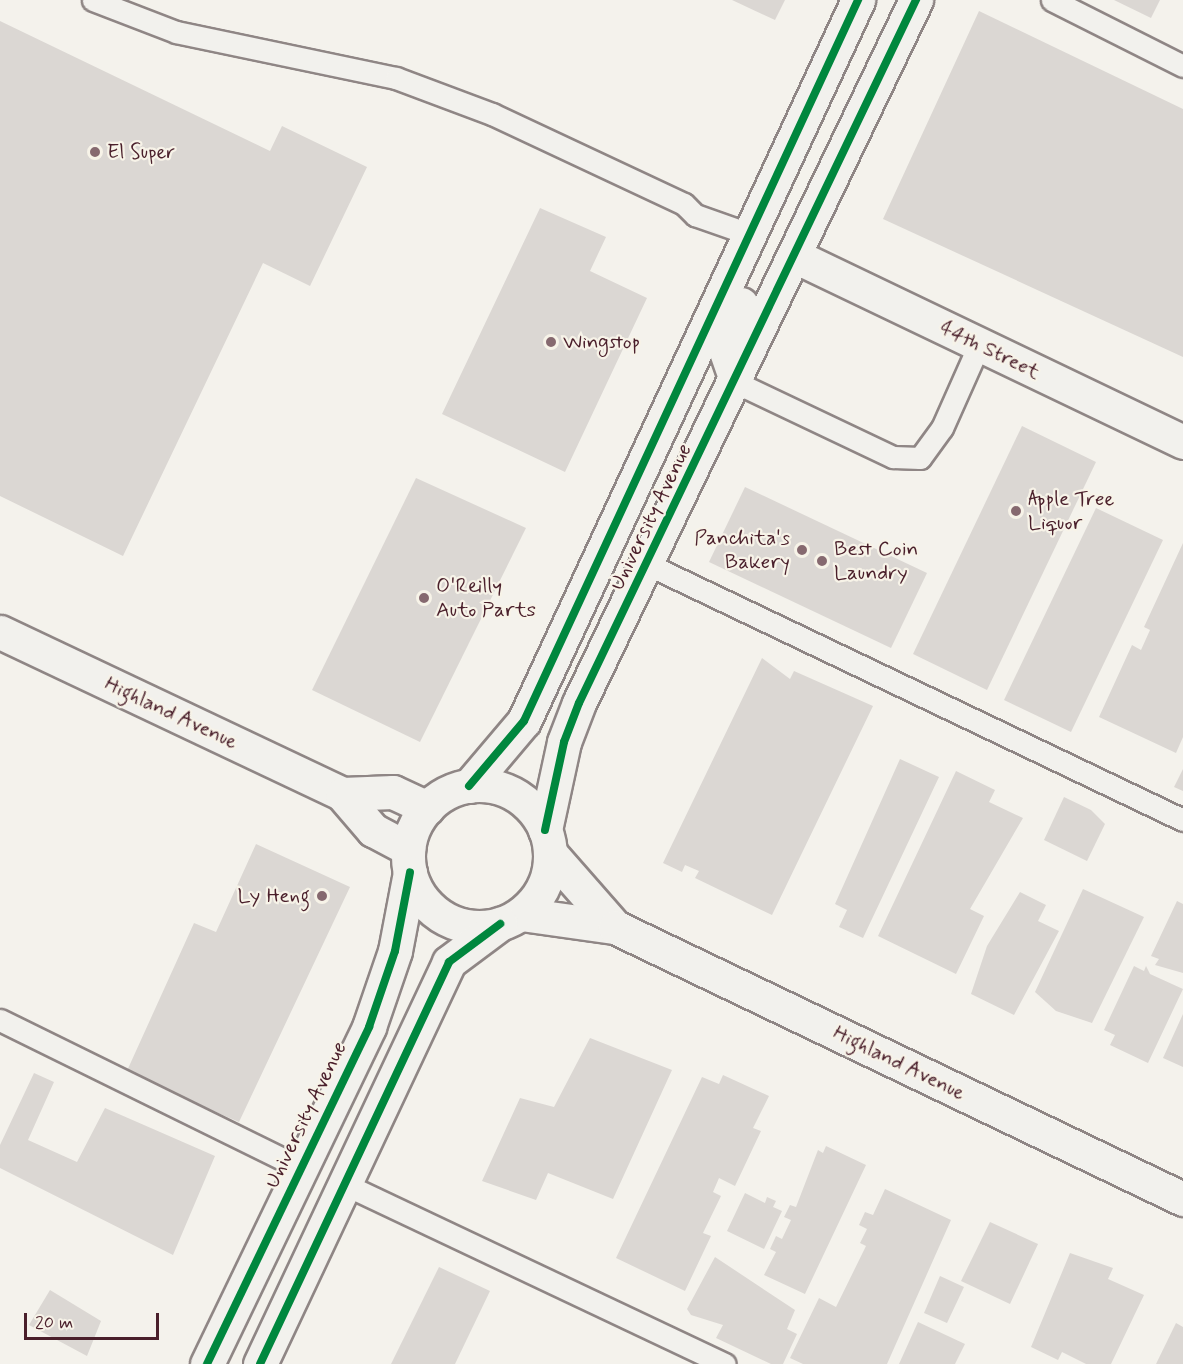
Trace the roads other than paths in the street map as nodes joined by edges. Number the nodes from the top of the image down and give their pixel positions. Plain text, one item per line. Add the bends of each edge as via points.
1 (93, 0) edge
2 (858, 0) edge
3 (916, 0) edge
4 (1052, 0) edge
5 (1183, 66) edge
6 (749, 234) junction
7 (797, 257) junction
8 (979, 345) junction
9 (737, 383) junction
10 (1183, 442) edge
11 (647, 564) junction
12 (0, 632) edge
13 (469, 786) junction
14 (342, 794) junction
15 (428, 808) junction
16 (1183, 820) edge
17 (548, 841) junction
18 (409, 861) junction
19 (510, 919) junction
20 (615, 927) junction
21 (0, 1020) edge
22 (302, 1168) junction
23 (344, 1184) junction
24 (1183, 1199) edge
25 (207, 1364) edge
26 (260, 1364) edge
27 (724, 1364) edge

1 - 6 lane via 176,32 396,78 492,114 684,204 695,215
2 - 6 main road, University Avenue
3 - 7 main road, University Avenue
4 - 5 lane
6 - 9 main road via 762,259 723,343
6 - 13 main road, University Avenue via 524,721
7 - 8 main road, 44th Street
7 - 9 main road, University Avenue
8 - 9 lane via 942,428 920,458 893,457
8 - 10 main road, 44th Street
9 - 11 main road, University Avenue
11 - 16 lane
11 - 17 main road, University Avenue via 564,742
12 - 14 main road, Highland Avenue
13 - 15 main road
13 - 17 main road via 514,794 533,809
14 - 15 main road, Highland Avenue via 393,792
14 - 18 main road, Highland Avenue via 373,830
15 - 18 main road
17 - 19 main road via 537,897
17 - 20 main road, Highland Avenue
18 - 19 main road via 419,894 444,917 477,927
18 - 22 main road, University Avenue via 395,951 369,1027
19 - 20 main road, Highland Avenue
19 - 23 main road via 449,962
20 - 24 main road, Highland Avenue
21 - 22 lane
22 - 25 main road, University Avenue
23 - 26 main road
23 - 27 lane

